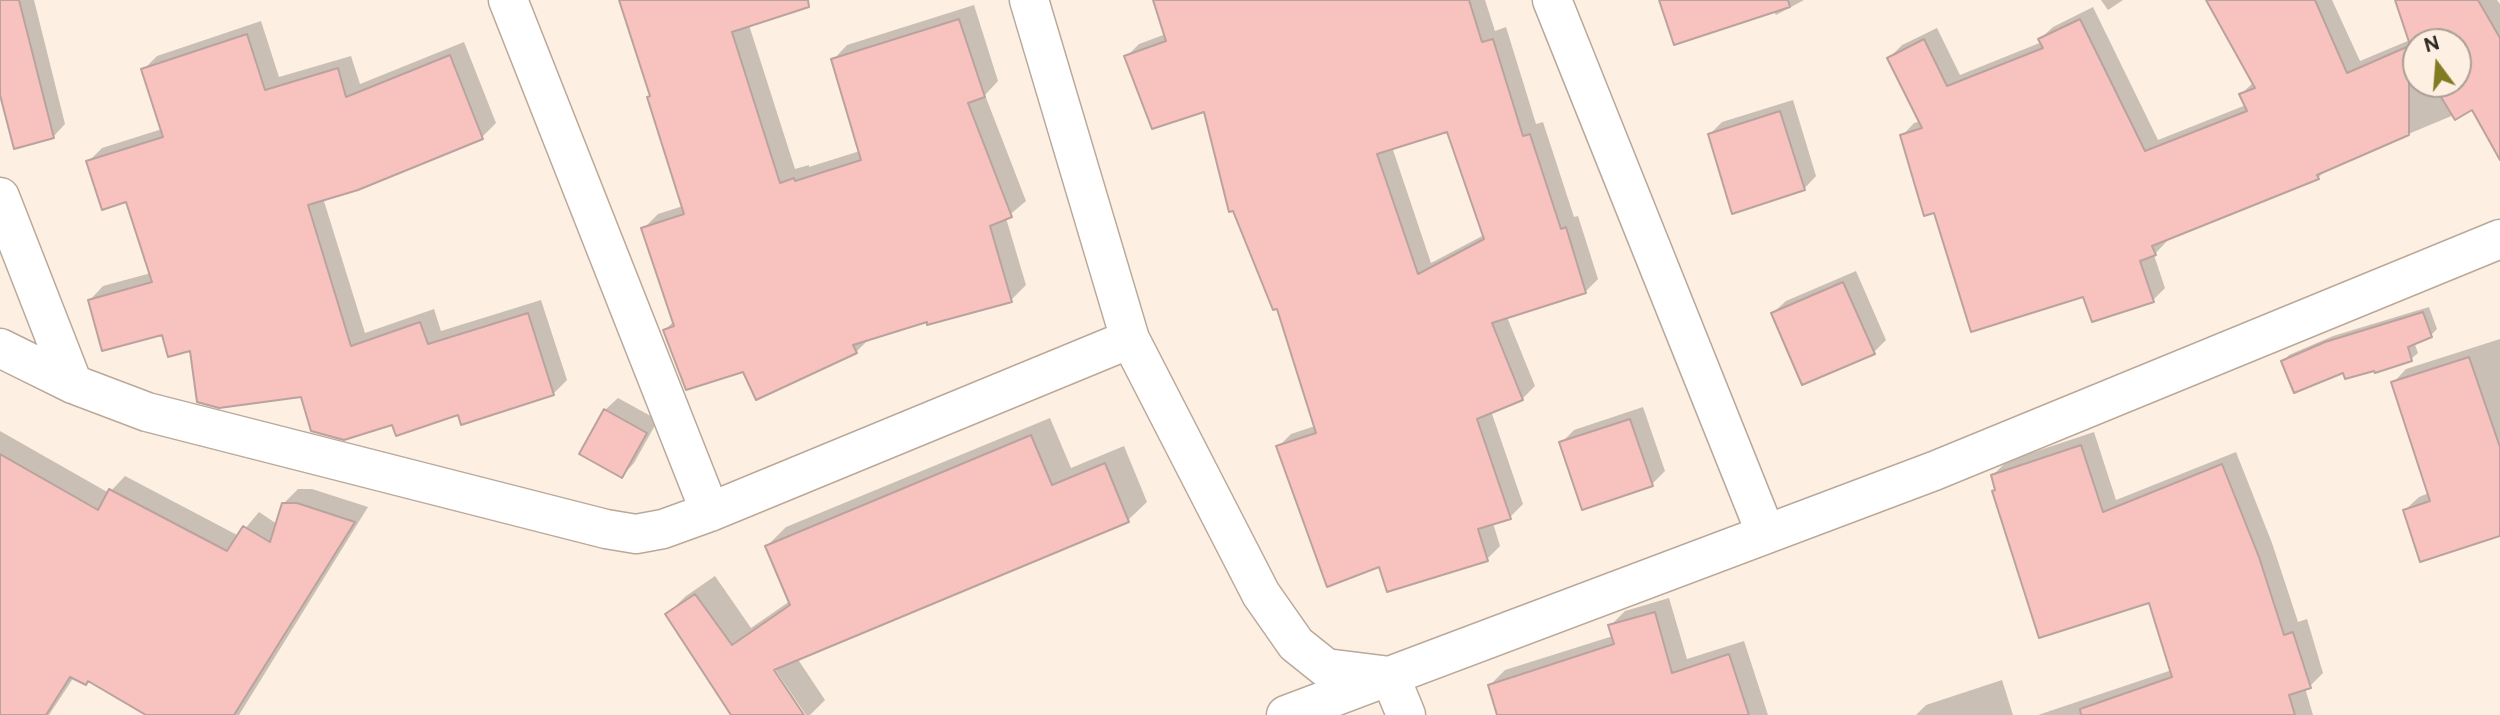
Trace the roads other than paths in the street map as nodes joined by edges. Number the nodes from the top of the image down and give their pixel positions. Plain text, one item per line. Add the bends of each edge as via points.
1 (508, 0) edge
2 (1029, 0) edge
3 (1552, 0) edge
4 (0, 197) edge
5 (2500, 239) edge
6 (1130, 339) junction
7 (0, 348) edge
8 (73, 384) junction
9 (710, 512) junction
10 (1766, 534) junction
11 (1390, 676) junction
12 (1286, 715) edge
13 (1406, 715) edge

1 - 9 street
2 - 6 street
3 - 10 street
4 - 8 street
5 - 10 street via 1934,471
6 - 9 street
6 - 11 street via 1261,594 1296,644 1326,668
7 - 8 street
8 - 9 street via 147,412 606,529 636,534
10 - 11 street
11 - 12 street
11 - 13 street

